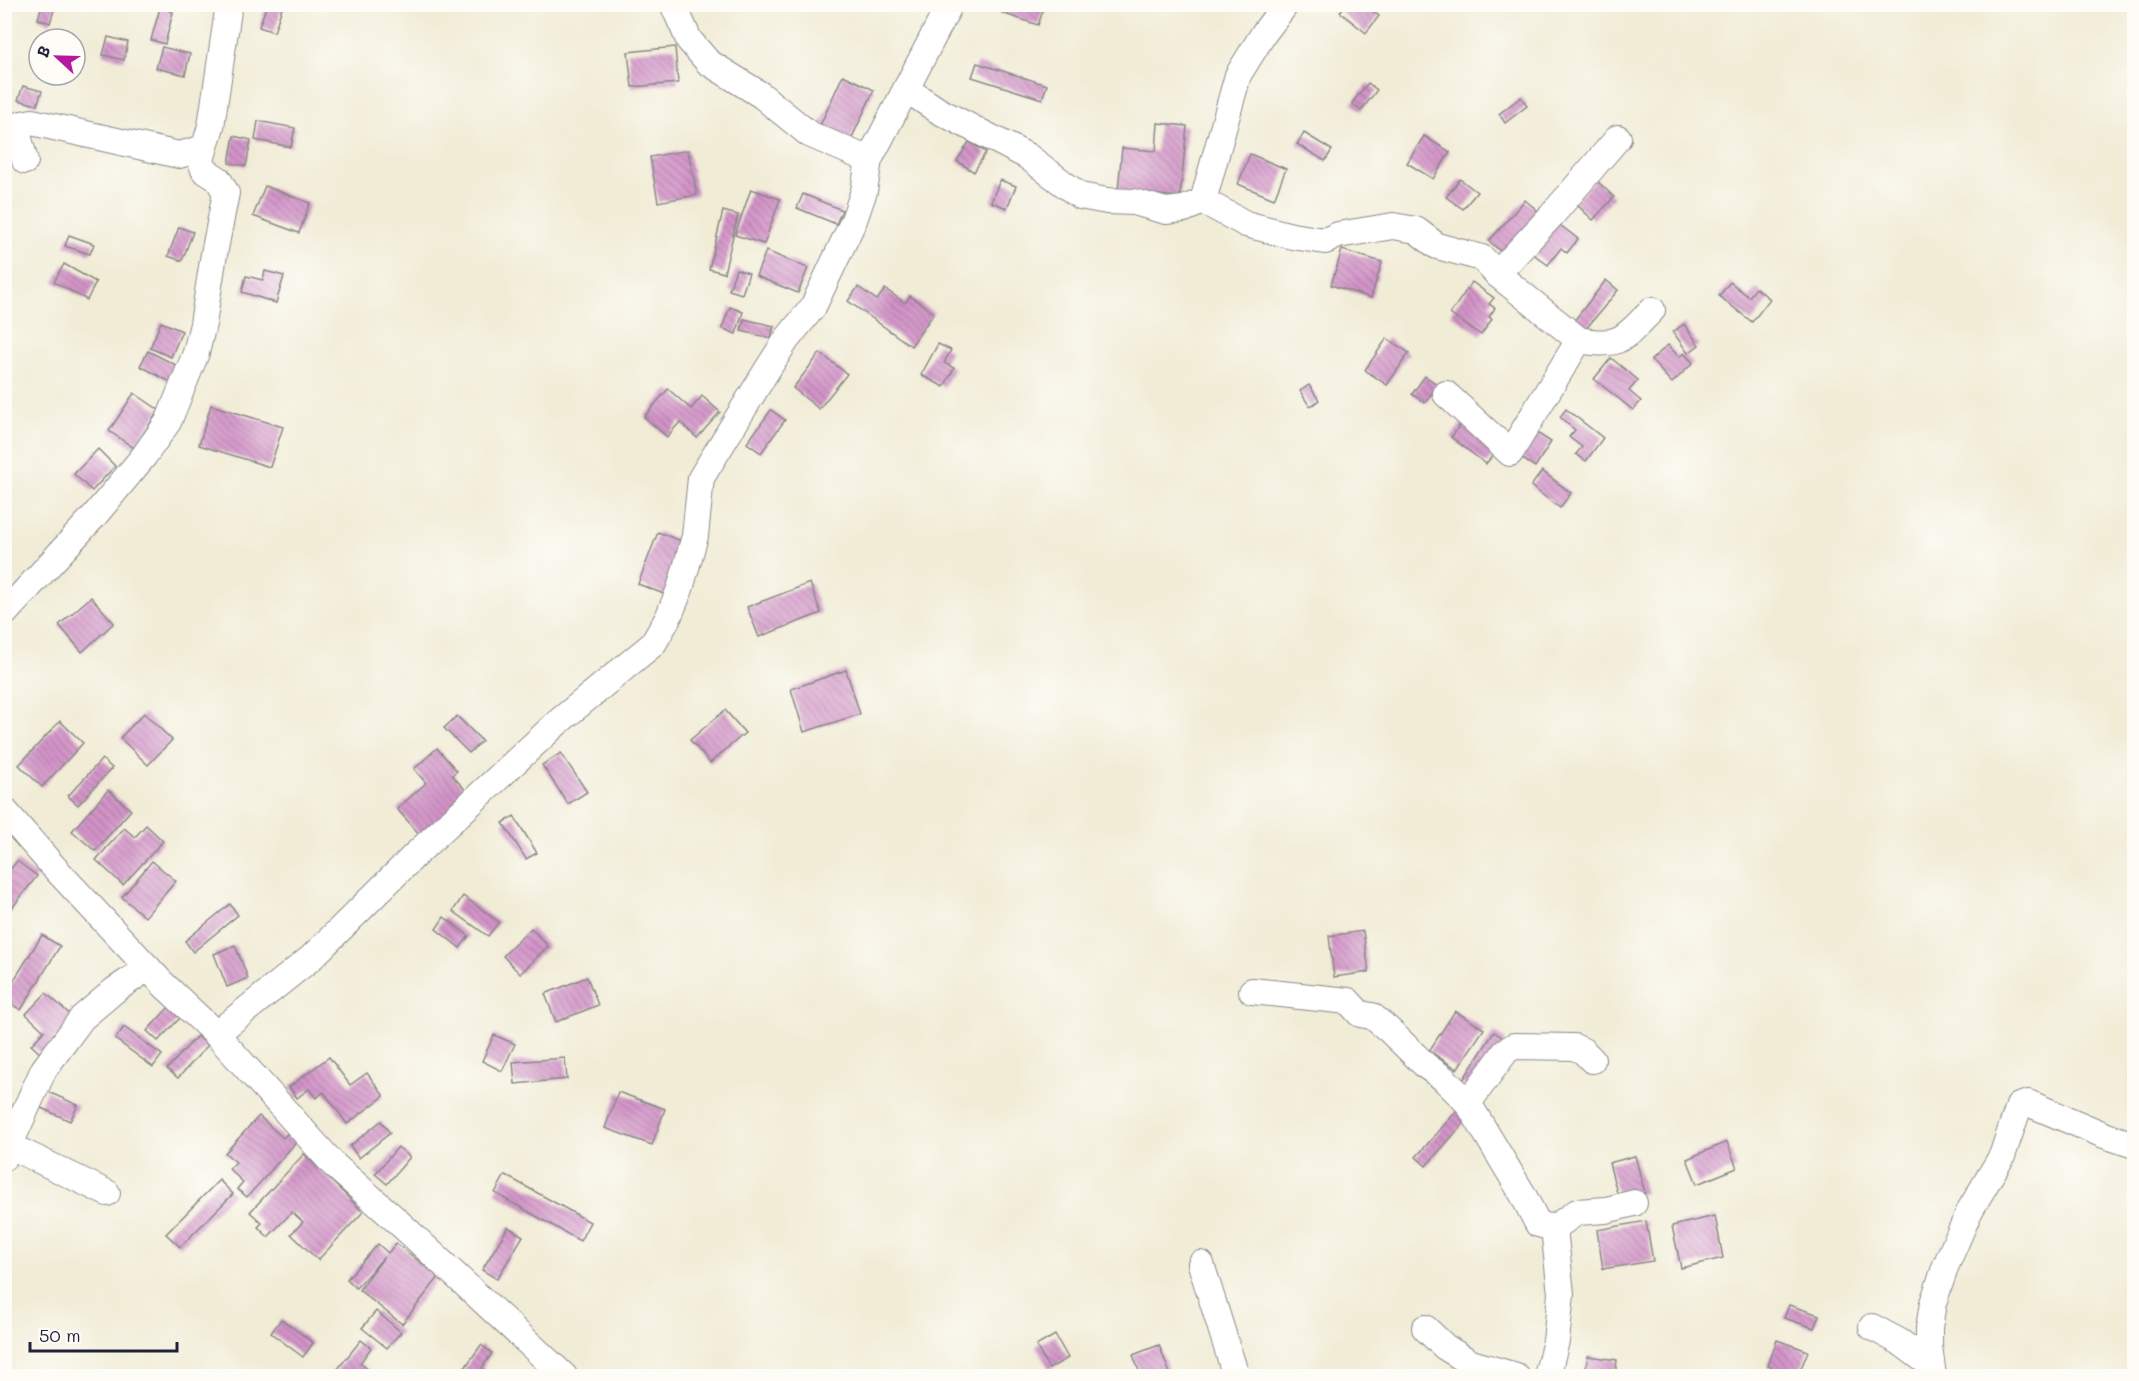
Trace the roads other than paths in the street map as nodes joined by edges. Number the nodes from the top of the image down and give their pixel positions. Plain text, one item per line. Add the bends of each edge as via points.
1 (229, 4) edge
2 (673, 4) edge
3 (950, 4) edge
4 (1286, 4) edge
5 (906, 90) junction
6 (1618, 138) dead end
7 (204, 148) junction
8 (869, 160) junction
9 (25, 161) dead end
10 (1203, 201) junction
11 (1497, 274) junction
12 (1652, 310) dead end
13 (1580, 340) junction
14 (1446, 394) dead end
15 (4, 614) edge
16 (4, 810) edge
17 (148, 968) junction
18 (1252, 991) dead end
19 (216, 1034) junction
20 (1592, 1060) dead end
21 (1468, 1103) junction
22 (2134, 1144) edge
23 (7, 1151) edge
24 (107, 1193) dead end
25 (1634, 1203) dead end
26 (1554, 1228) junction
27 (1201, 1264) dead end
28 (1872, 1327) dead end
29 (1425, 1328) dead end
30 (1932, 1371) edge
31 (564, 1377) edge
32 (1236, 1377) edge
33 (1516, 1377) edge
34 (1547, 1377) edge

1 - 7 street via 211,126
2 - 8 street via 689,40 708,62 761,95 808,134
3 - 5 street
4 - 10 street via 1238,75
5 - 8 street
5 - 10 street via 1027,156 1080,196 1134,202 1166,211
6 - 11 street
7 - 9 street via 179,155 32,122 22,124 17,131
7 - 15 street via 202,166 218,179 226,193 203,324 168,422 95,515
8 - 19 street via 854,220 813,307 787,339 701,478 695,536 686,568 668,618 653,644 557,723 311,958
10 - 11 street via 1246,224 1325,241 1338,235 1393,226 1416,230 1437,246 1482,258
11 - 13 street
12 - 13 street via 1618,341
13 - 14 street via 1510,453
16 - 17 street
17 - 19 street
17 - 23 street via 82,1018 44,1069
18 - 21 street via 1348,1001 1360,1014 1372,1016 1389,1030
19 - 31 street via 334,1165
20 - 21 street via 1574,1047 1514,1046 1506,1051
21 - 26 street via 1538,1224
22 - 30 street via 2028,1103 2019,1106 2001,1156 1970,1210 1943,1275 1929,1328
23 - 24 street
25 - 26 street via 1576,1212
26 - 34 street via 1561,1294 1557,1341
27 - 32 street
28 - 30 street via 1900,1342
29 - 33 street via 1445,1347 1471,1363

